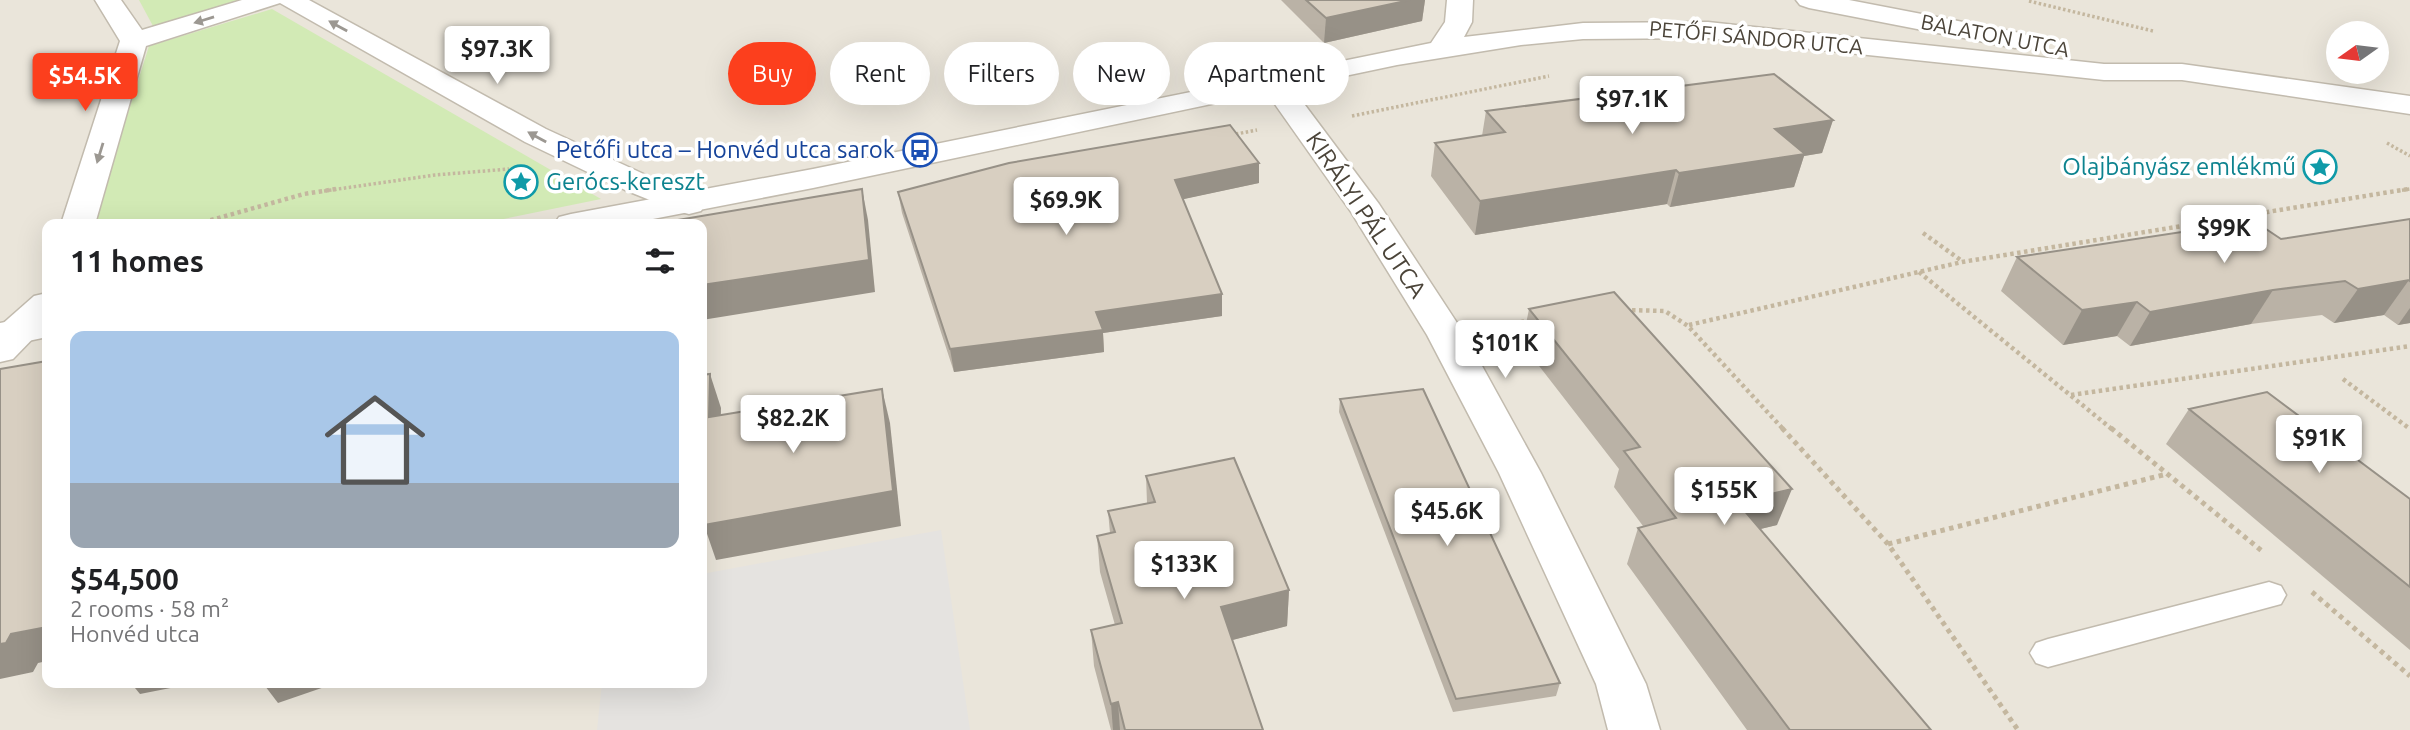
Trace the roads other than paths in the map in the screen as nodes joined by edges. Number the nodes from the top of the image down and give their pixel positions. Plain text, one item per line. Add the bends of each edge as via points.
1 (108, 0) edge
2 (269, 0) edge
3 (290, 0) edge
4 (1460, 0) edge
5 (1809, 0) edge
6 (134, 41) junction
7 (1438, 50) junction
8 (1349, 67) edge
9 (2182, 72) junction
10 (1184, 101) edge
11 (1291, 105) edge
12 (2410, 105) edge
13 (689, 204) junction
14 (80, 219) edge
15 (600, 219) edge
16 (42, 309) edge
17 (42, 328) edge
18 (4, 340) edge
19 (2269, 595) dead end
20 (2048, 653) dead end
21 (1634, 730) edge

1 - 6 street
2 -> 6 street
13 -> 3 street via 567,154
4 - 7 street via 1461,20
5 - 9 street, BALATON UTCA
6 -> 14 street
7 - 8 street, PETŐFI SÁNDOR UTCA
7 - 9 street, PETŐFI SÁNDOR UTCA via 1553,34 1673,28 2104,72
9 - 12 street, PETŐFI SÁNDOR UTCA
10 - 13 street, PETŐFI SÁNDOR UTCA
11 - 21 street, KIRÁLYI PÁL UTCA via 1367,211 1446,335 1520,473 1621,684
13 - 15 street, PETŐFI SÁNDOR UTCA
16 - 18 street
17 - 18 street
19 - 20 lane

